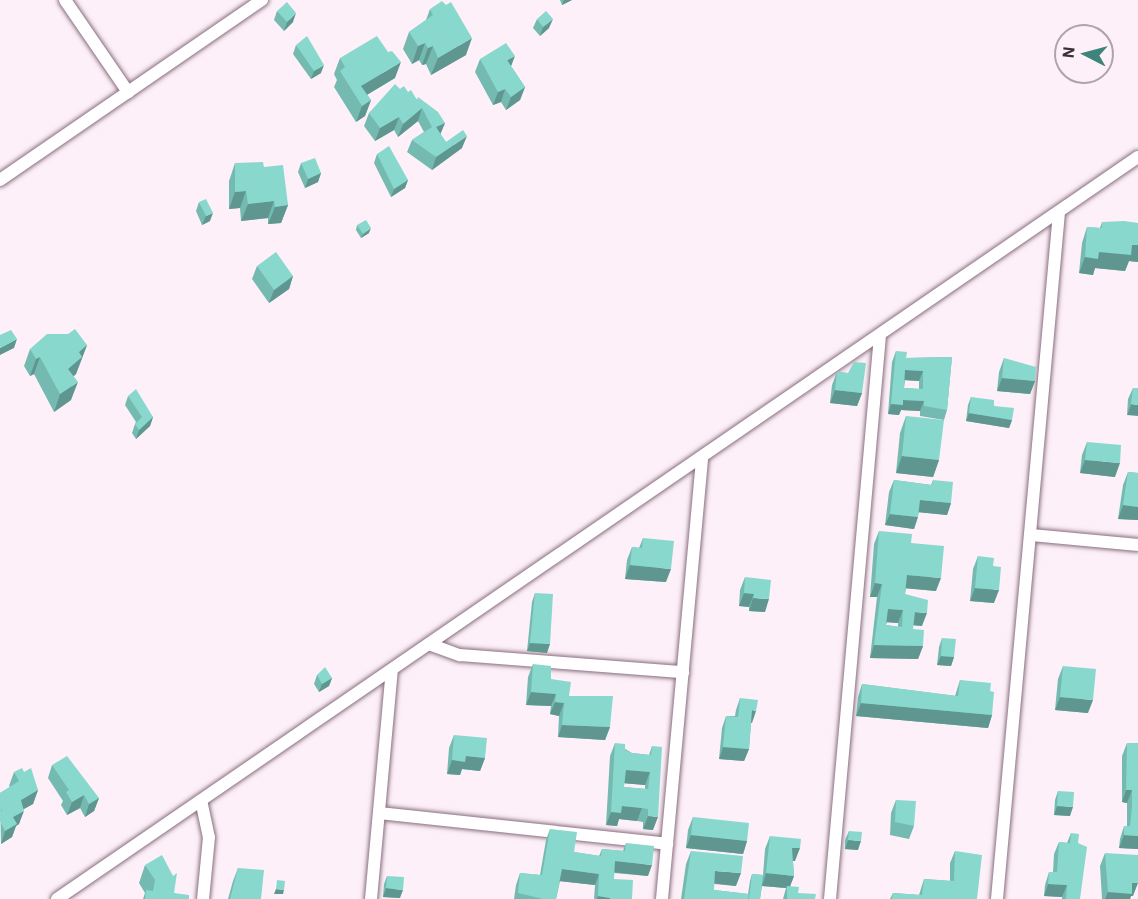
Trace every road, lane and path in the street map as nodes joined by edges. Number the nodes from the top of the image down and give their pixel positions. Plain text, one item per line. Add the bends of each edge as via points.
1 (65, 0) edge
2 (262, 0) edge
3 (128, 92) junction
4 (1138, 157) edge
5 (0, 180) edge
6 (1059, 212) junction
7 (880, 335) junction
8 (702, 457) junction
9 (1032, 535) junction
10 (1138, 545) edge
11 (429, 644) junction
12 (392, 670) junction
13 (683, 672) junction
14 (201, 800) junction
15 (380, 813) junction
16 (667, 844) junction
17 (57, 899) edge
18 (203, 899) edge
19 (371, 899) edge
20 (662, 899) edge
21 (830, 899) edge
22 (997, 899) edge

1 - 3 street
2 - 3 street
3 - 5 street
4 - 6 street
6 - 7 street
6 - 9 street
7 - 8 street
7 - 21 street
8 - 11 street
8 - 13 street
9 - 10 street
9 - 22 street
11 - 12 street
11 - 13 street via 460,655
12 - 14 street
12 - 15 street
13 - 16 street
14 - 17 street
14 - 18 street via 209,821
15 - 16 street
15 - 19 street
16 - 20 street

